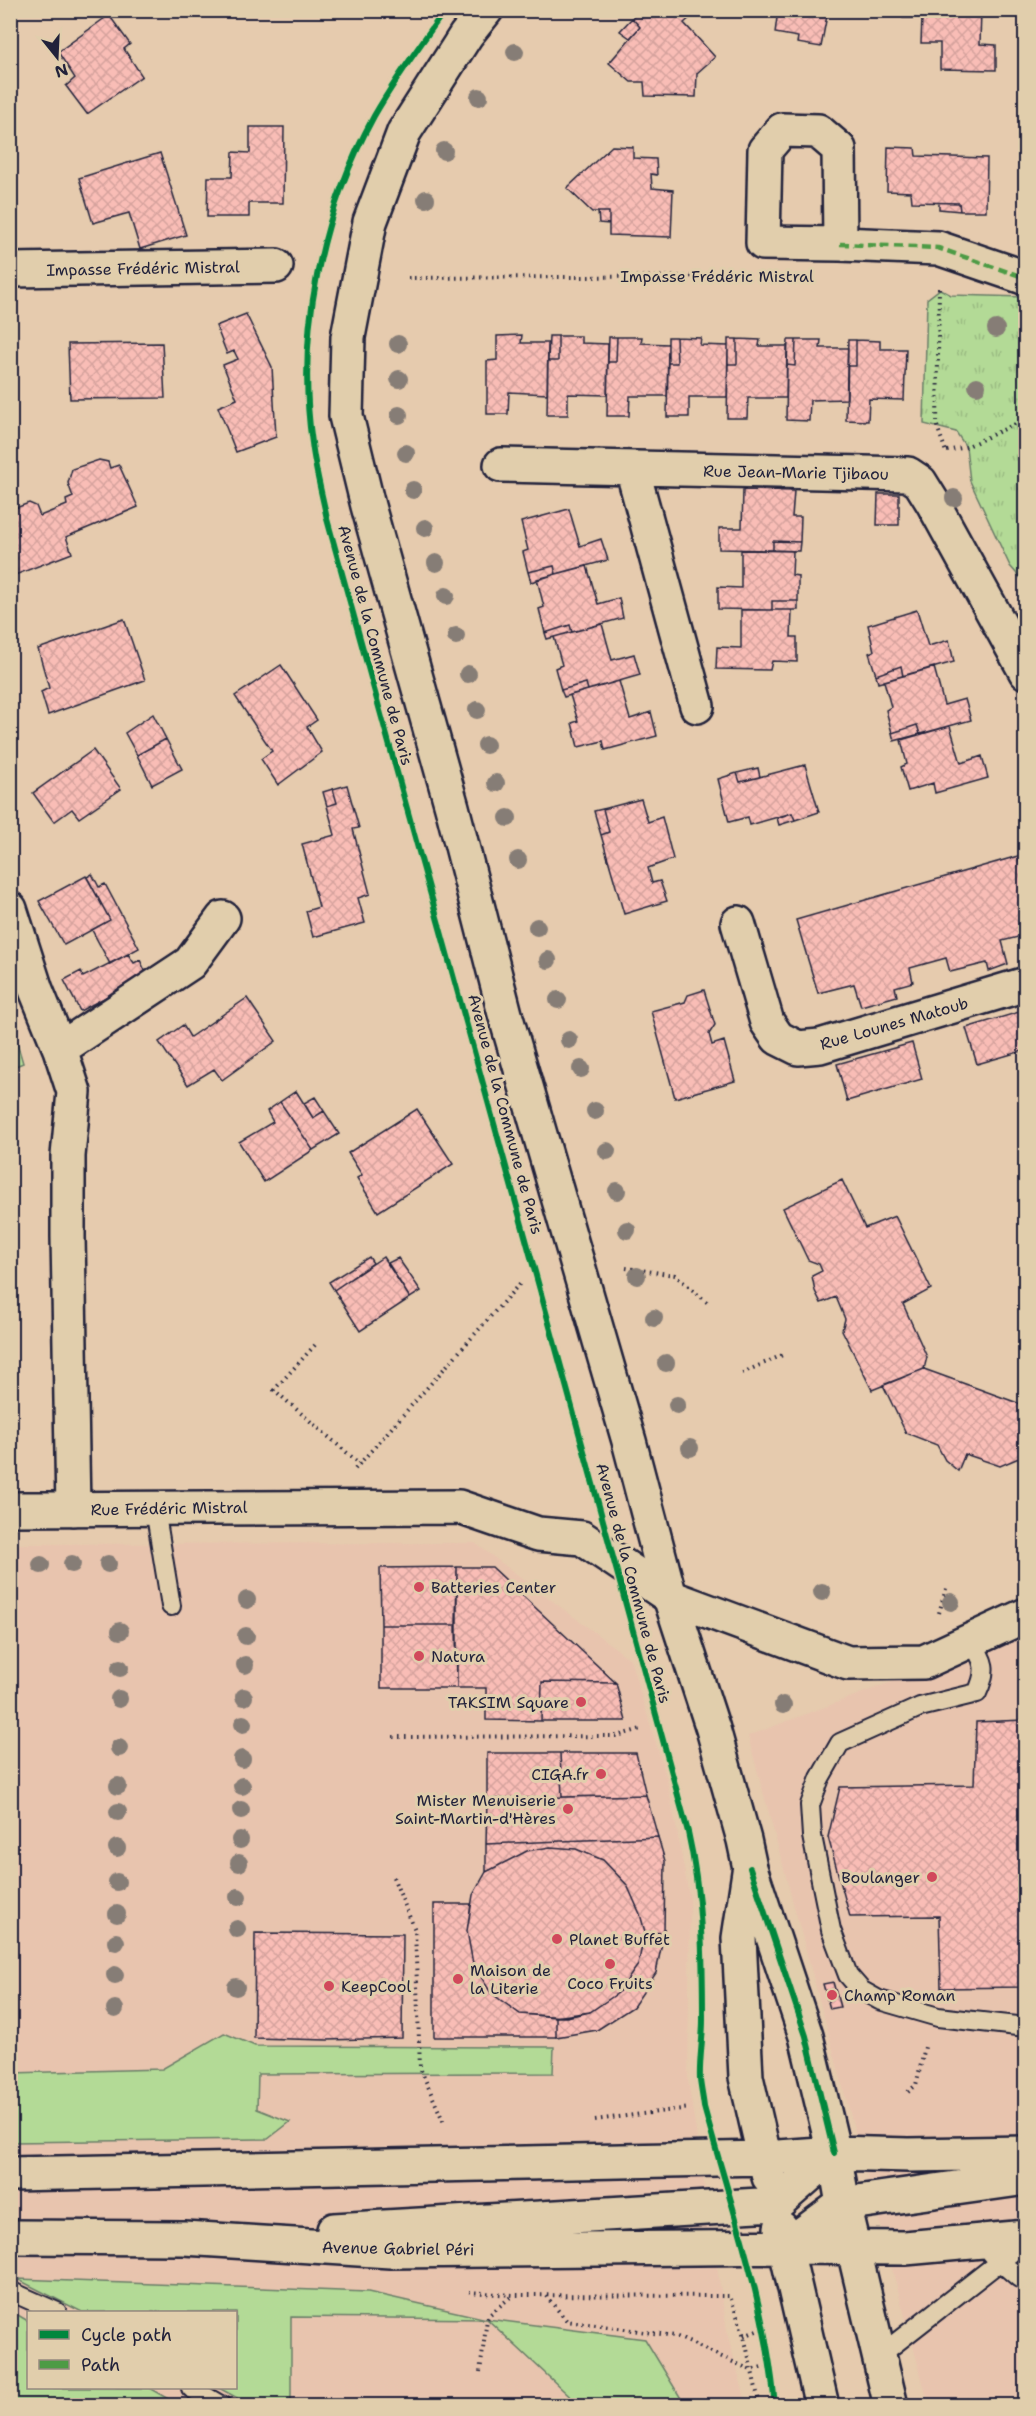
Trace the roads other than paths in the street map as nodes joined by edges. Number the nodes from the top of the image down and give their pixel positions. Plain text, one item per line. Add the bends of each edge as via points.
1 (486, 10) edge
2 (840, 244) dead end
3 (276, 266) dead end
4 (10, 270) edge
5 (1026, 278) edge
6 (501, 465) dead end
7 (632, 468) junction
8 (1026, 672) edge
9 (697, 706) dead end
10 (10, 909) edge
11 (223, 918) dead end
12 (738, 922) dead end
13 (1026, 984) edge
14 (60, 1049) junction
15 (10, 1509) edge
16 (73, 1509) junction
17 (154, 1509) junction
18 (670, 1597) junction
19 (171, 1606) dead end
20 (1026, 1615) edge
21 (970, 1641) junction
22 (750, 1868) junction
23 (1026, 2027) edge
24 (834, 2153) junction
25 (1026, 2153) edge
26 (765, 2158) junction
27 (10, 2174) edge
28 (1026, 2178) edge
29 (776, 2204) junction
30 (843, 2204) junction
31 (10, 2237) edge
32 (184, 2238) junction
33 (1026, 2239) edge
34 (785, 2247) junction
35 (853, 2247) junction
36 (987, 2251) junction
37 (1026, 2280) edge
38 (10, 2291) edge
39 (53, 2311) edge
40 (879, 2356) junction
41 (193, 2389) edge
42 (222, 2406) edge
43 (822, 2406) edge
44 (891, 2406) edge

1 - 18 main road, Avenue de la Commune de Paris via 404,132 370,222 348,337 346,416 505,1014 629,1441
2 - 5 main road via 938,248
3 - 4 main road, Impasse Frédéric Mistral
6 - 7 main road, Rue Jean-Marie Tjibaou
7 - 8 main road, Rue Jean-Marie Tjibaou via 908,474 920,482
7 - 9 main road
10 - 14 main road, Rue Frédéric Mistral
11 - 14 main road via 190,963
12 - 13 main road, Rue Lounes Matoub via 767,1022 778,1038 798,1048 820,1046
14 - 16 main road, Rue Frédéric Mistral via 74,1092 68,1156
15 - 16 main road
16 - 17 main road, Rue Frédéric Mistral
17 - 18 main road, Rue Frédéric Mistral via 459,1506 538,1534 582,1538
17 - 19 lane
18 - 21 main road, Rue Frédéric Mistral via 848,1663 924,1662
18 - 22 main road, Avenue de la Commune de Paris via 713,1729
20 - 21 main road, Rue Frédéric Mistral
21 - 23 lane via 982,1657 984,1679 977,1693 920,1707 840,1743 810,1805 812,1836 831,1930 848,1976 861,1990 879,2000 938,2017
22 - 24 main road, Avenue de la Commune de Paris via 806,2036
22 - 26 main road, Avenue de la Commune de Paris via 739,1938 742,2010 746,2077
24 - 25 main road
24 - 26 main road
24 - 29 main road
24 - 30 main road
26 - 27 main road
26 - 29 main road
28 - 30 main road
29 - 32 main road
29 - 34 main road
30 - 34 main road
30 - 35 main road
31 - 32 main road, Avenue Gabriel Péri
32 - 34 main road, Avenue Gabriel Péri via 390,2251
33 - 36 main road, Avenue Gabriel Péri
34 - 35 main road, Avenue Gabriel Péri
34 - 43 main road
35 - 36 main road, Avenue Gabriel Péri
35 - 40 main road
36 - 37 lane
36 - 40 lane
38 - 39 lane
40 - 44 main road
41 - 42 lane

